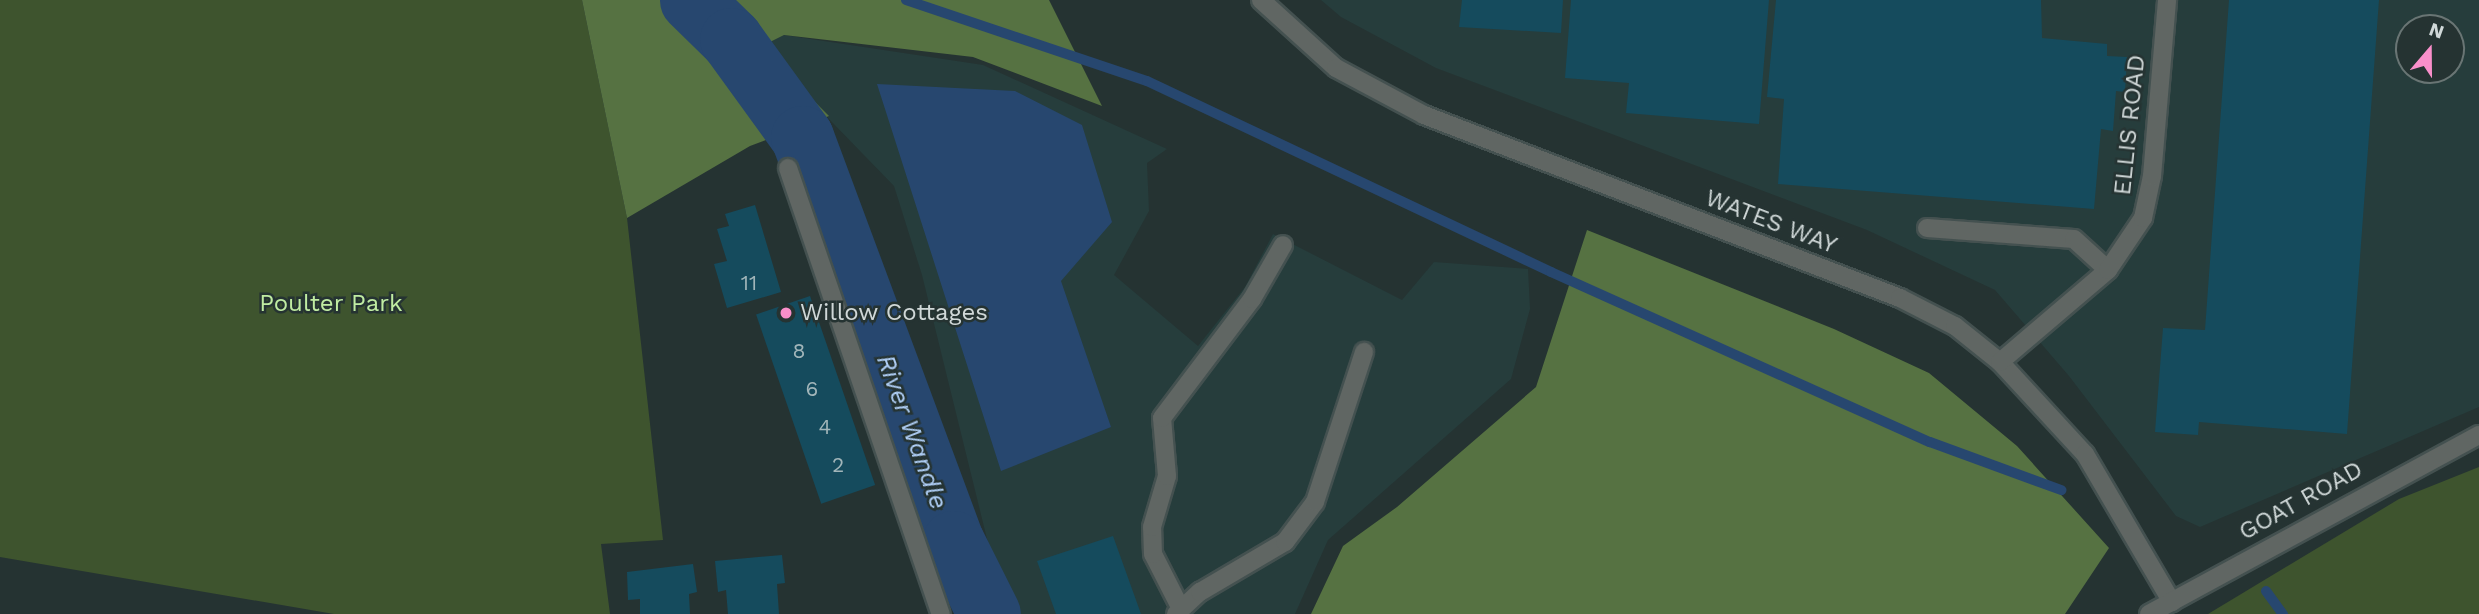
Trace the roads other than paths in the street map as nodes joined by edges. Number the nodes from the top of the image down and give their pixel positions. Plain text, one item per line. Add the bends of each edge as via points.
1 (1262, 0) edge
2 (2167, 0) edge
3 (788, 168) dead end
4 (1927, 228) dead end
5 (1283, 245) dead end
6 (2108, 270) junction
7 (1364, 352) dead end
8 (2000, 362) junction
9 (2479, 435) edge
10 (2172, 602) junction
11 (1178, 611) edge
12 (941, 614) edge
13 (2149, 614) edge

1 - 8 street, WATES WAY via 1336,68 1424,115 1900,298 1955,326
2 - 6 street, ELLIS ROAD via 2148,200 2134,236
3 - 12 street
4 - 6 street via 2074,239
5 - 11 street via 1252,299 1162,418 1167,476 1152,527 1153,554
6 - 8 street, ELLIS ROAD
7 - 11 street via 1315,502 1284,542
8 - 10 street, WATES WAY via 2085,454
9 - 10 street, GOAT ROAD via 2359,496
10 - 13 street, GOAT ROAD

